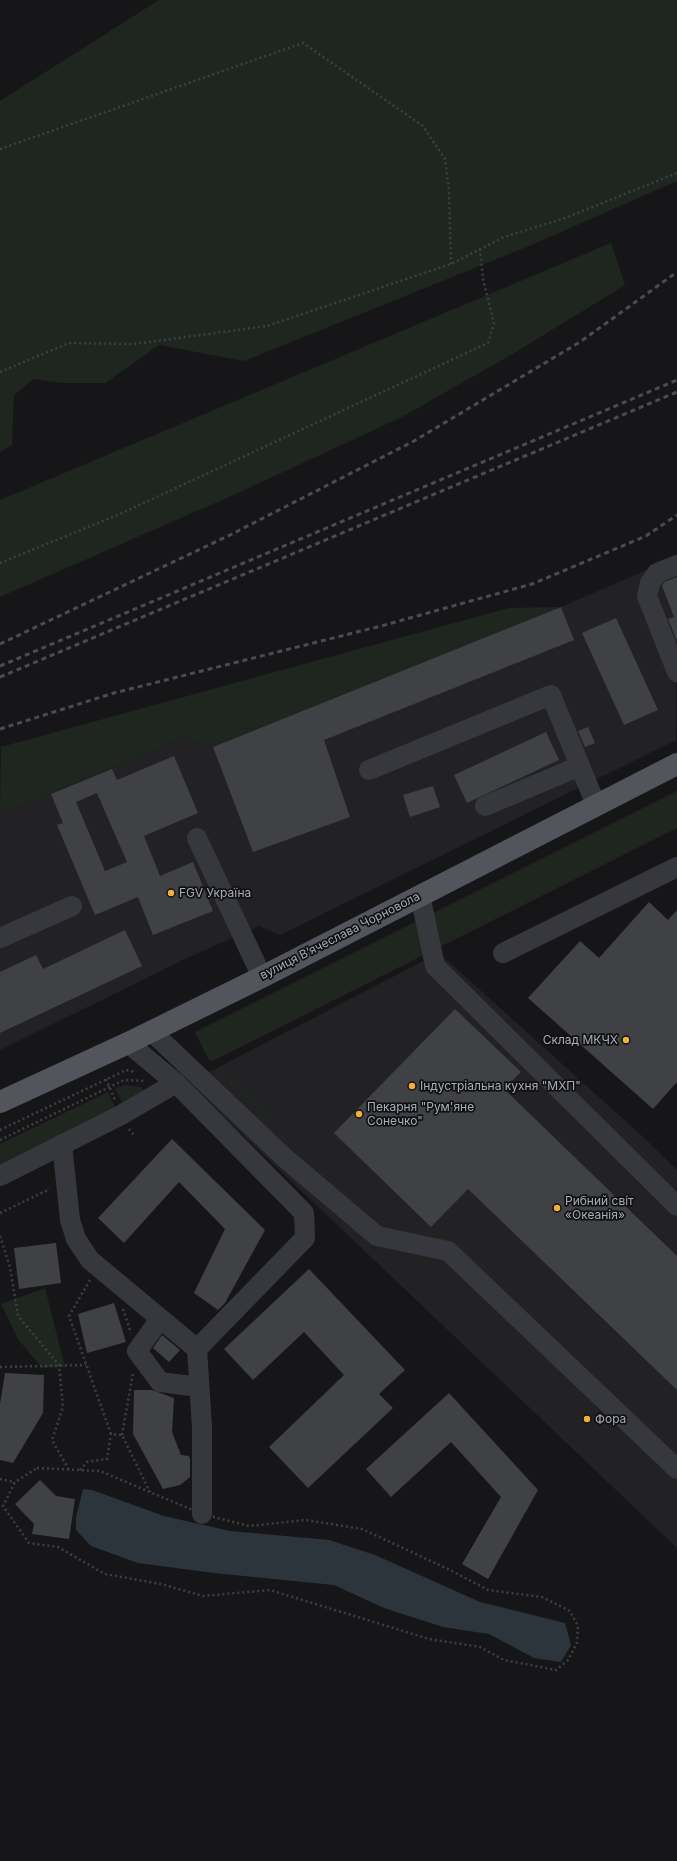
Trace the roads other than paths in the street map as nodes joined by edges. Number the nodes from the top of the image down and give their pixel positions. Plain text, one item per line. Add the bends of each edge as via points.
1 (677, 565) edge
2 (677, 672) edge
3 (677, 764) edge
4 (580, 766) junction
5 (369, 770) dead end
6 (596, 805) junction
7 (485, 806) dead end
8 (197, 838) dead end
9 (677, 867) edge
10 (420, 895) junction
11 (72, 906) dead end
12 (0, 938) edge
13 (502, 953) dead end
14 (262, 977) junction
15 (151, 1031) junction
16 (128, 1043) junction
17 (176, 1083) junction
18 (0, 1102) edge
19 (62, 1144) junction
20 (0, 1176) edge
21 (677, 1206) edge
22 (160, 1319) junction
23 (197, 1349) junction
24 (199, 1386) junction
25 (677, 1469) edge
26 (202, 1514) road end

1 - 2 lane via 657,573 650,583 647,596
3 - 6 main road, вулиця Вʼячеслава Чорновола
4 - 5 lane via 551,695
4 - 6 lane
4 - 7 lane
6 - 10 main road, вулиця Вʼячеслава Чорновола
8 - 14 lane
9 - 13 lane
10 - 14 main road, вулиця Вʼячеслава Чорновола
10 - 21 lane via 435,966
11 - 12 lane
14 - 15 main road, вулиця Вʼячеслава Чорновола
15 - 16 main road, вулиця Вʼячеслава Чорновола
15 - 25 lane via 286,1159 376,1236 448,1251
16 - 17 lane
16 - 18 main road, вулиця Вʼячеслава Чорновола
17 - 19 lane via 121,1115
17 - 23 lane via 304,1214 306,1238
19 - 20 lane
19 - 22 lane via 70,1220 76,1239 90,1260
22 - 23 lane
22 - 24 lane via 137,1351 160,1382
23 - 24 lane
24 - 26 lane via 202,1426

